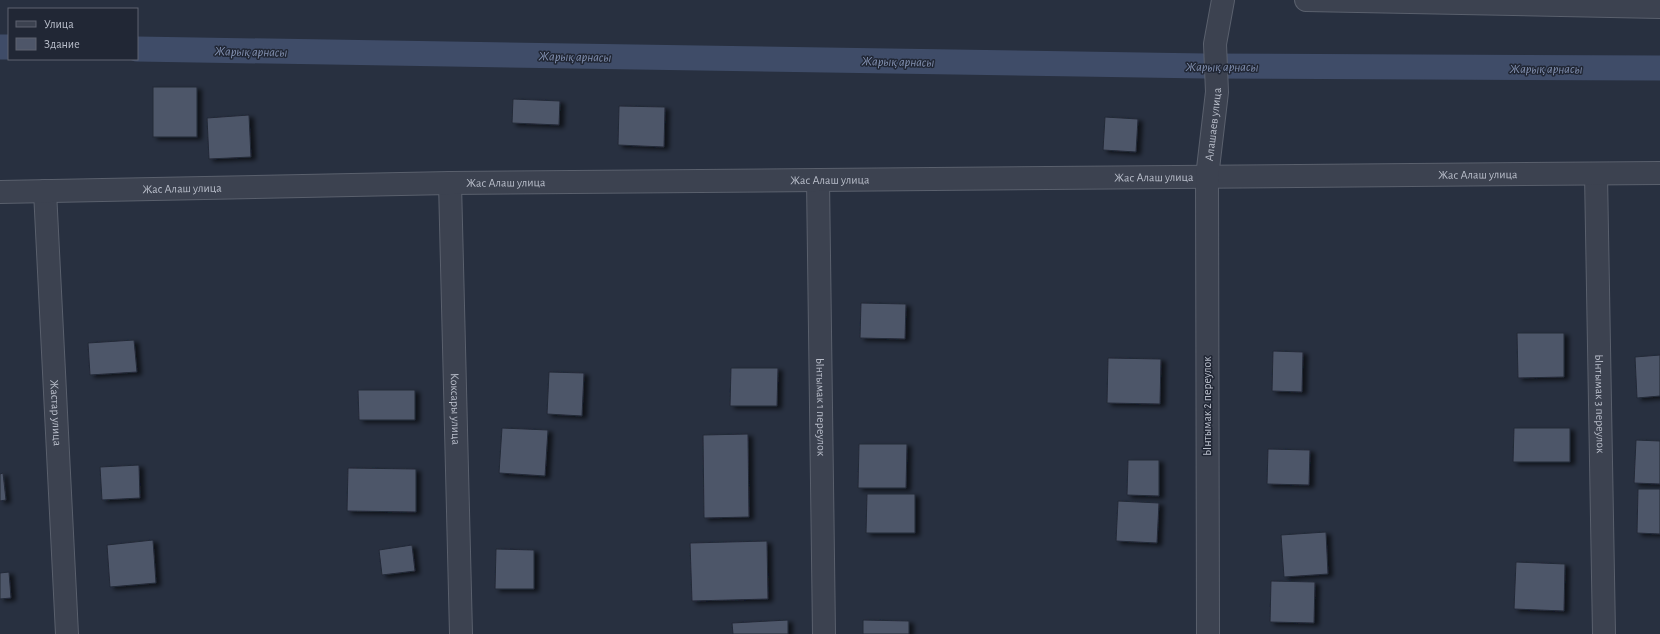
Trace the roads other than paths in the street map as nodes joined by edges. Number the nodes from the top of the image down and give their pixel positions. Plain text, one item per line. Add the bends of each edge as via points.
1 (1223, 0) edge
2 (1306, 0) edge
3 (1660, 7) edge
4 (1660, 173) edge
5 (1596, 174) junction
6 (1207, 177) junction
7 (818, 180) junction
8 (450, 183) junction
9 (45, 191) junction
10 (0, 192) edge
11 (67, 634) edge
12 (461, 634) edge
13 (824, 634) edge
14 (1208, 634) edge
15 (1604, 634) edge

1 - 6 street, Алашаев улица via 1215,44 1217,92
2 - 3 street
4 - 5 street, Жас Алаш улица
5 - 6 street, Жас Алаш улица
5 - 15 street, Ынтымак 3 переулок
6 - 7 street, Жас Алаш улица
6 - 14 street, Ынтымак 2 переулок
7 - 8 street, Жас Алаш улица
7 - 13 street, Ынтымак 1 переулок
8 - 9 street, Жас Алаш улица
8 - 12 street, Коксары улица
9 - 10 street, Жас Алаш улица
9 - 11 street, Жастар улица

